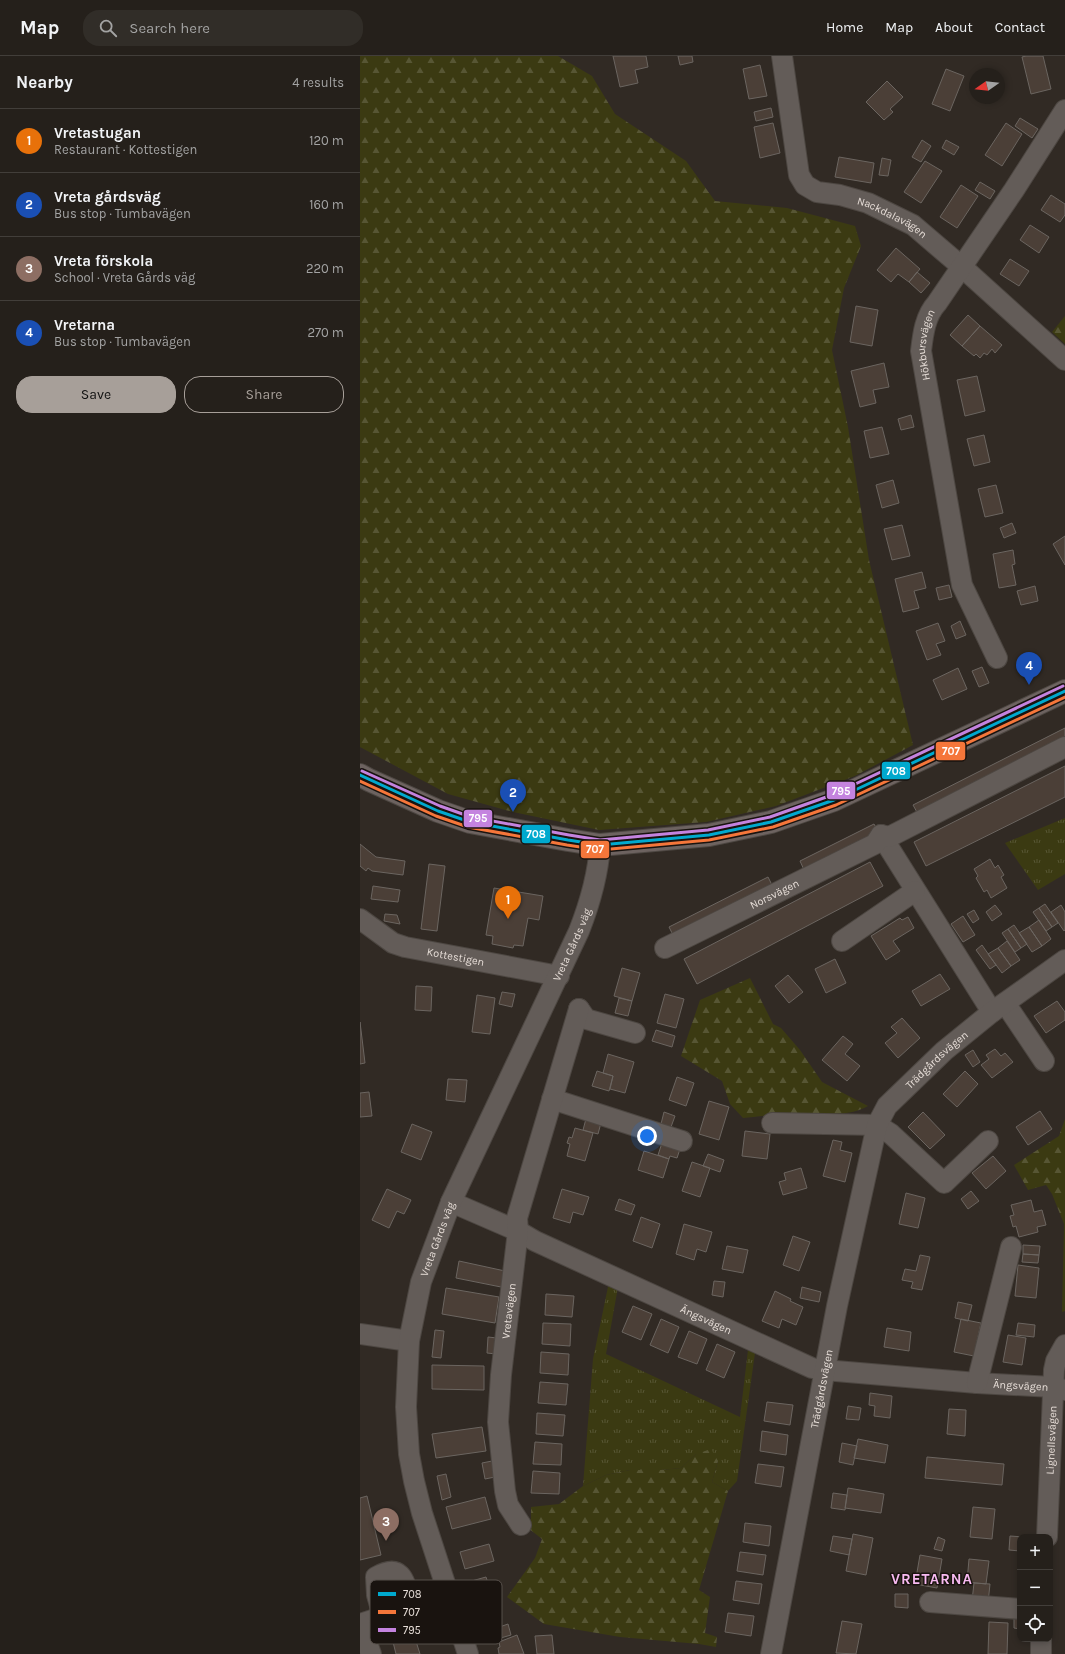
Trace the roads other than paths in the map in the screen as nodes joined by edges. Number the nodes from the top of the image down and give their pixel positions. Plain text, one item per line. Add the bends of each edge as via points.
1 (782, 56) edge
2 (1065, 110) edge
3 (962, 267) junction
4 (1065, 360) edge
5 (997, 658) dead end
6 (1065, 691) edge
7 (1065, 747) edge
8 (360, 775) edge
9 (881, 836) junction
10 (600, 845) junction
11 (915, 891) junction
12 (360, 919) edge
13 (842, 941) dead end
14 (665, 948) dead end
15 (1065, 960) edge
16 (559, 976) junction
17 (999, 1007) junction
18 (635, 1033) dead end
19 (1044, 1061) dead end
20 (552, 1099) junction
21 (772, 1123) dead end
22 (878, 1125) junction
23 (682, 1141) dead end
24 (988, 1141) dead end
25 (450, 1202) junction
26 (518, 1231) junction
27 (1011, 1246) dead end
28 (360, 1334) edge
29 (409, 1341) junction
30 (1065, 1345) edge
31 (824, 1370) junction
32 (976, 1383) junction
33 (1059, 1388) edge
34 (521, 1525) dead end
35 (1047, 1534) edge
36 (376, 1580) edge
37 (402, 1580) edge
38 (443, 1580) edge
39 (930, 1602) dead end
40 (1017, 1609) edge
41 (370, 1621) edge
42 (360, 1624) edge
43 (1041, 1642) edge
44 (465, 1644) edge
45 (371, 1654) edge
46 (468, 1654) edge
47 (772, 1654) edge
48 (1041, 1654) edge

1 - 3 street, Nackdalavägen via 800,175 805,185 817,192 868,203 913,225
2 - 3 street, Hökbursvägen
3 - 4 street, Nackdalavägen
3 - 5 street, Hökbursvägen via 931,310 926,322 921,352 962,585
6 - 10 main road via 834,800 771,822 709,835
7 - 9 street, Norsvägen via 889,837
8 - 10 main road via 438,811 470,822
9 - 11 street
9 - 14 street, Norsvägen via 875,844
10 - 16 street, Vreta Gårds väg via 598,870 591,898
11 - 13 street
11 - 17 street
12 - 16 street, Kottestigen via 393,943 404,947
15 - 17 street, Trädgårdsvägen
16 - 25 street, Vreta Gårds väg
17 - 19 street
17 - 22 street, Trädgårdsvägen via 944,1051 887,1106
18 - 20 street, Vretavägen via 586,1019 579,1009
20 - 23 street
20 - 26 street, Vretavägen via 517,1218
21 - 22 street
22 - 24 street via 892,1134 944,1183
22 - 31 street, Trädgårdsvägen
25 - 26 street, Ängsvägen
25 - 29 street, Vreta Gårds väg via 421,1282
26 - 31 street, Ängsvägen via 812,1368
26 - 34 street, Vretavägen via 498,1422 508,1505
27 - 32 street, Ängsvägen
28 - 29 street
29 - 38 street, Vreta Gårds väg via 406,1407 414,1482
30 - 33 street, Lignellsvägen via 1054,1370
31 - 32 street, Ängsvägen
31 - 47 street, Trädgårdsvägen
32 - 33 street, Ängsvägen
33 - 35 street, Lignellsvägen
36 - 37 street via 376,1577 392,1570 399,1574
39 - 40 street
41 - 42 street
42 - 45 street
43 - 48 street
44 - 46 street, Vreta Gårds väg

